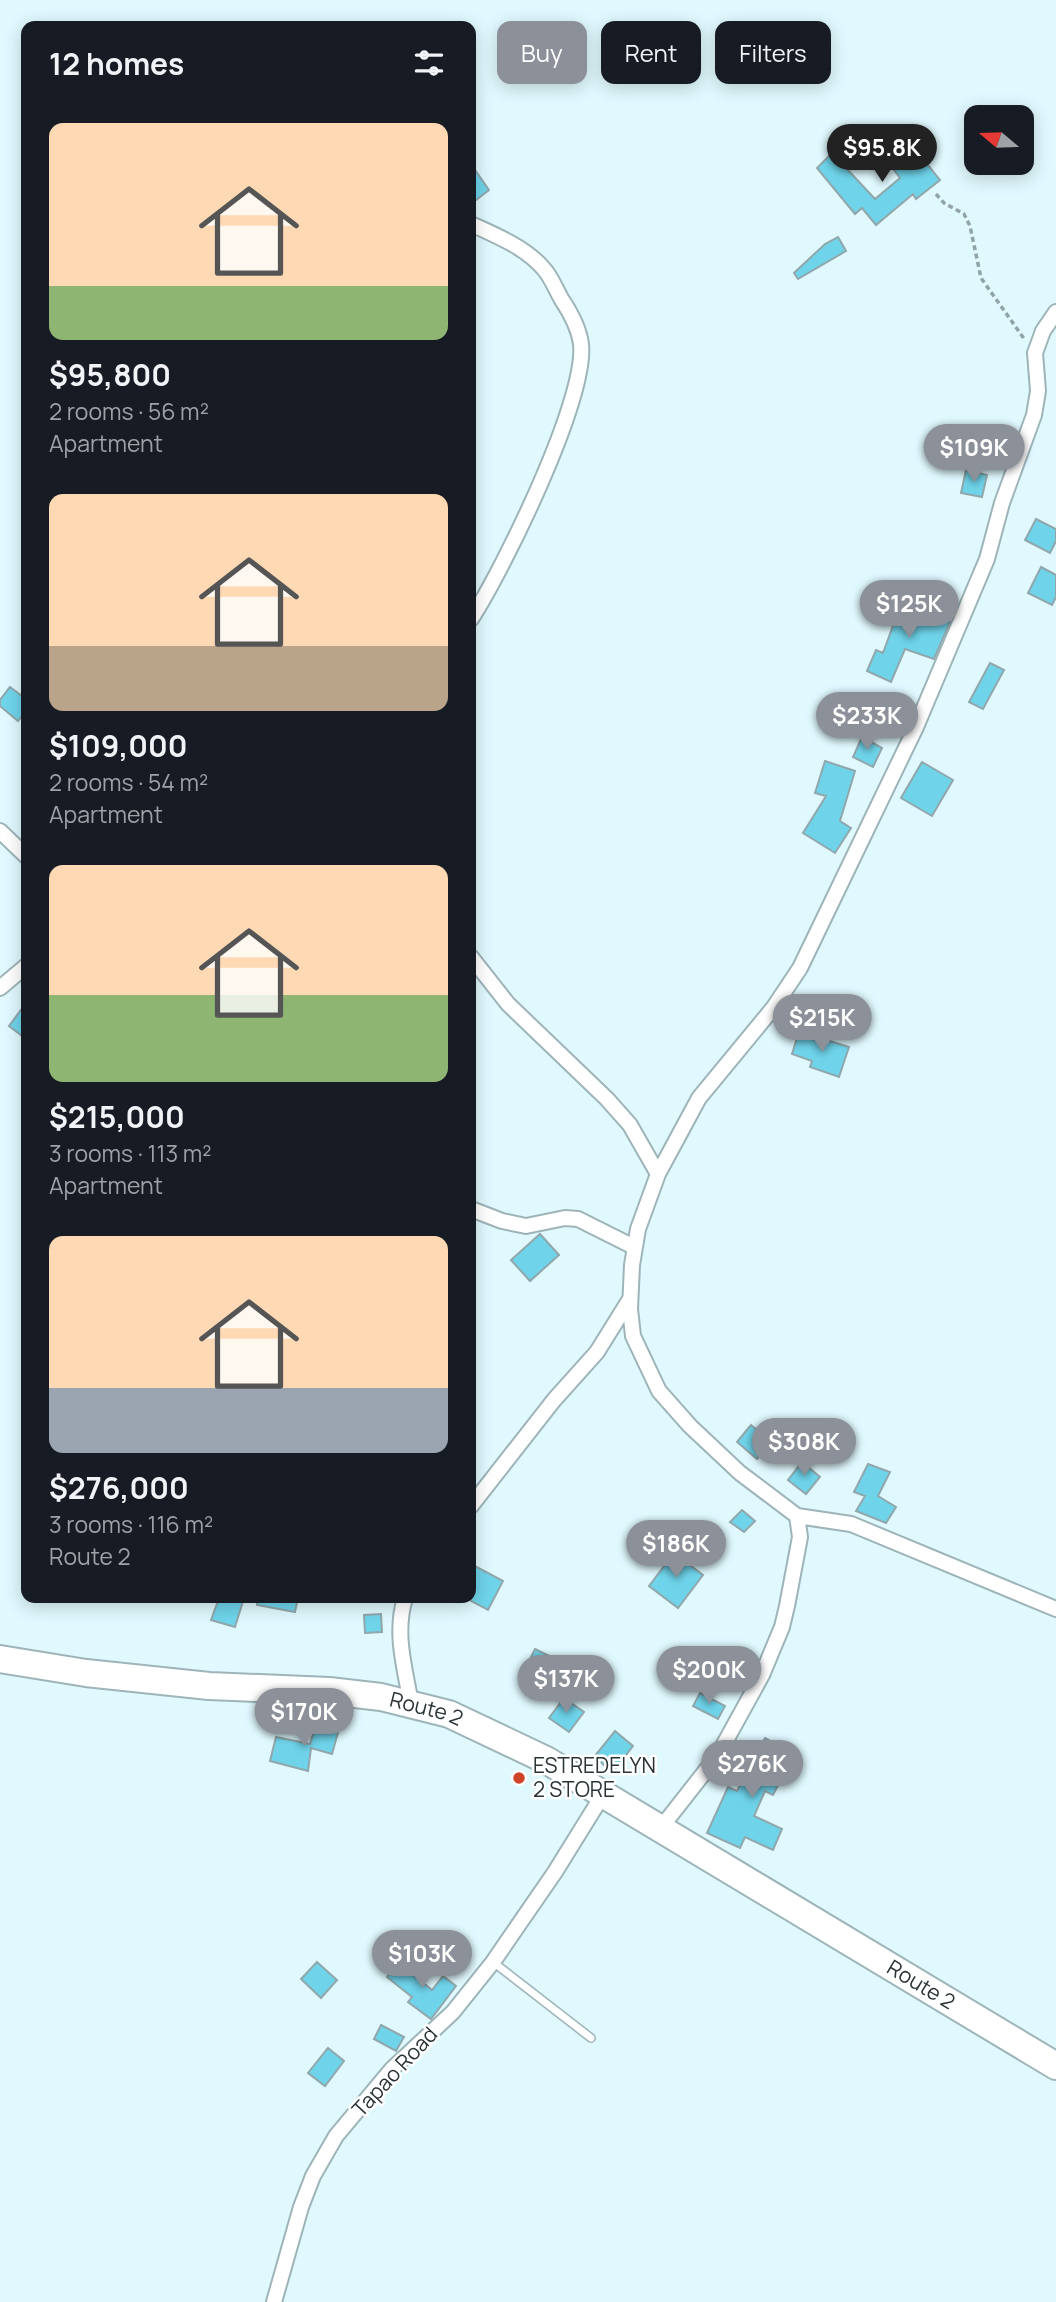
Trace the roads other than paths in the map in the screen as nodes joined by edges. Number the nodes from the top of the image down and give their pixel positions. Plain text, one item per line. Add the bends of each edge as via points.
1 (476, 226) edge
2 (1056, 312) edge
3 (476, 609) edge
4 (0, 831) edge
5 (21, 851) edge
6 (476, 963) edge
7 (21, 970) edge
8 (0, 988) edge
9 (657, 1174) junction
10 (476, 1211) edge
11 (634, 1247) junction
12 (630, 1299) junction
13 (476, 1500) edge
14 (797, 1516) junction
15 (404, 1603) edge
16 (1056, 1609) edge
17 (0, 1659) edge
18 (411, 1704) junction
19 (604, 1793) junction
20 (660, 1829) junction
21 (493, 1962) junction
22 (591, 2038) dead end
23 (1056, 2066) edge
24 (274, 2302) edge

1 - 3 street via 507,241 544,268 570,313 581,344 579,372 564,423 528,510
2 - 9 street via 1035,353 1038,391 1034,415 986,559 916,727 800,968 767,1017 699,1098
4 - 5 street
6 - 9 street via 508,1004 630,1125
7 - 8 street
9 - 11 street
10 - 11 street via 526,1226 578,1219
11 - 12 street
12 - 13 street via 597,1352
12 - 14 street via 633,1336 668,1404 740,1473
14 - 16 street via 851,1524
14 - 20 street via 800,1537 787,1606 762,1675 718,1755
15 - 18 street via 399,1637
17 - 18 highway, Route 2 via 86,1673 209,1686 329,1691
18 - 19 highway, Route 2 via 449,1714 504,1738
19 - 20 highway, Route 2
19 - 21 street, Tapao Road
20 - 23 highway, Route 2
21 - 22 lane
21 - 24 street, Tapao Road via 453,2012 392,2069 336,2136 301,2207

